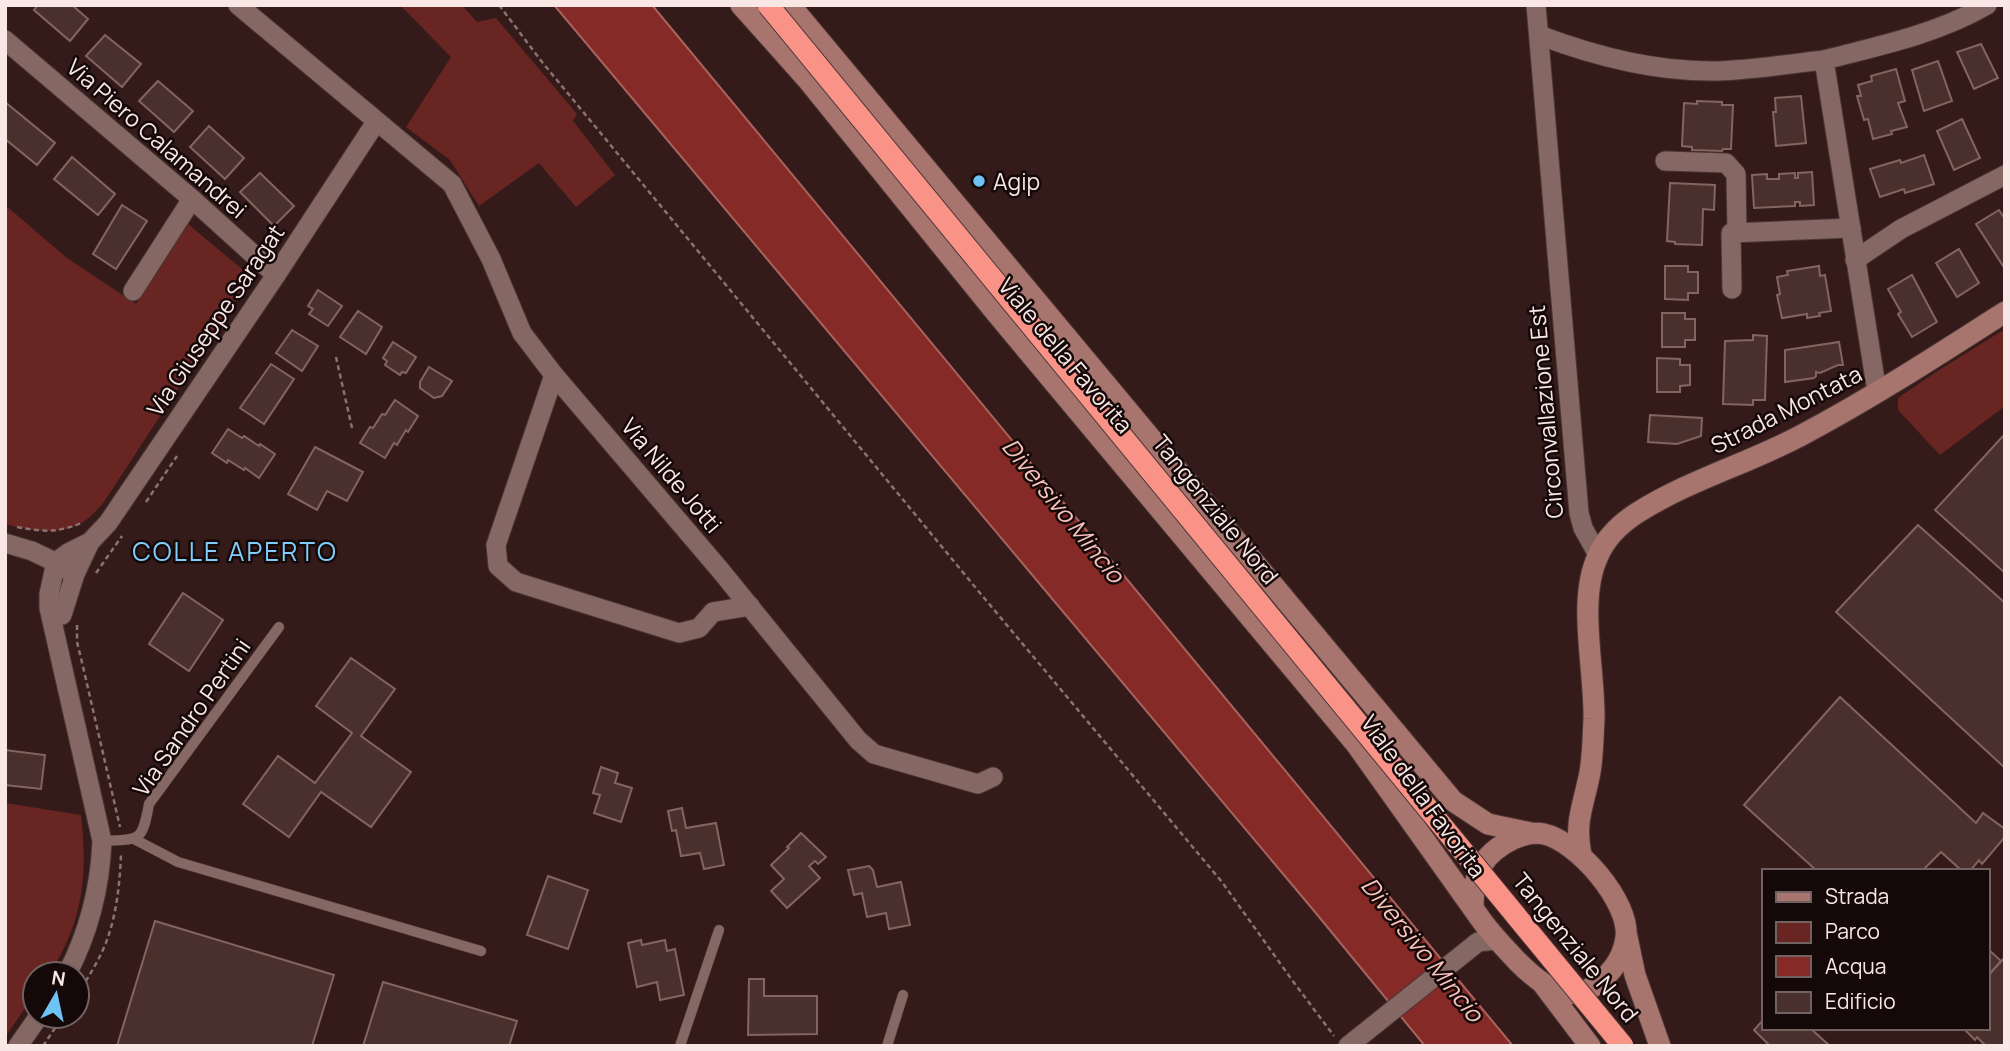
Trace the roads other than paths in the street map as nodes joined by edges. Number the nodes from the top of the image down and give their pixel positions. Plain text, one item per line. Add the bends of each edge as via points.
1 (239, 5) edge
2 (741, 5) edge
3 (768, 5) edge
4 (790, 5) edge
5 (1536, 5) edge
6 (1987, 5) edge
7 (1539, 35) junction
8 (5, 40) edge
9 (1824, 60) junction
10 (376, 122) junction
11 (1665, 161) dead end
12 (2005, 175) edge
13 (192, 199) junction
14 (1850, 228) junction
15 (1737, 233) junction
16 (1856, 260) junction
17 (276, 275) junction
18 (1732, 289) dead end
19 (133, 291) dead end
20 (2005, 312) edge
21 (554, 374) junction
22 (1877, 392) junction
23 (9, 534) edge
24 (90, 542) junction
25 (1598, 555) junction
26 (56, 562) junction
27 (720, 570) junction
28 (750, 606) junction
29 (713, 612) junction
30 (70, 617) junction
31 (279, 627) dead end
32 (56, 636) junction
33 (993, 776) dead end
34 (1581, 808) junction
35 (1538, 834) junction
36 (134, 839) junction
37 (112, 840) junction
38 (1581, 855) junction
39 (1482, 927) junction
40 (719, 930) dead end
41 (1626, 935) junction
42 (481, 951) dead end
43 (74, 960) edge
44 (1544, 985) junction
45 (903, 995) dead end
46 (29, 1030) edge
47 (1341, 1040) edge
48 (18, 1046) edge
49 (680, 1046) edge
50 (887, 1046) edge
51 (1590, 1046) edge
52 (1623, 1046) edge
53 (1660, 1046) edge

1 - 10 street, Via Nilde Jotti
2 - 39 main road, Viale della Favorita via 1356,744
3 - 52 highway, Tangenziale Nord, bridge
4 - 35 main road, Viale della Favorita via 1453,801 1488,824
5 - 7 street, Circonvallazione Est
6 - 9 street via 1900,40
7 - 9 street via 1675,69 1753,69
7 - 25 street, Circonvallazione Est via 1578,513
8 - 13 street, Via Piero Calamandrei
9 - 14 street
10 - 17 street, Via Giuseppe Saragat
10 - 21 street, Via Nilde Jotti via 452,184 522,333
11 - 15 street via 1726,163 1736,174
12 - 16 street via 1901,229
13 - 17 street, Via Piero Calamandrei
13 - 19 street
14 - 15 street
14 - 16 street
15 - 18 street via 1731,233
16 - 22 street
17 - 24 street, Via Giuseppe Saragat via 108,523
20 - 22 main road, Strada Montata
21 - 27 street, Via Nilde Jotti
21 - 29 street via 496,545 498,566 516,582 679,633 699,628
22 - 25 main road, Strada Montata via 1800,436 1639,512 1609,536
23 - 26 street
24 - 26 street, Via Giuseppe Saragat
24 - 30 street, Via Giuseppe Saragat via 75,574
25 - 34 main road via 1587,599 1594,704 1592,757
26 - 30 street, Via Giuseppe Saragat via 64,569 59,607
26 - 32 street, Via Giuseppe Saragat via 49,594
27 - 28 street, Via Nilde Jotti
27 - 29 street
28 - 29 street
28 - 33 street, Via Nilde Jotti via 874,754 978,784
30 - 32 street, Via Giuseppe Saragat
31 - 36 lane, Via Sandro Pertini via 149,804 145,830
32 - 37 street, Via Giuseppe Saragat
34 - 35 main road via 1560,827
34 - 38 main road via 1577,834
35 - 38 main road via 1562,841
35 - 39 main road via 1519,836 1489,855 1473,888
36 - 37 lane
36 - 42 lane via 178,862
37 - 43 street, Via Giuseppe Saragat
38 - 41 main road via 1615,899
39 - 44 main road
39 - 47 street via 1451,963 1389,1014
40 - 49 lane
41 - 44 main road via 1616,964 1598,984 1571,993
41 - 53 main road
44 - 51 main road
45 - 50 lane
46 - 48 street

